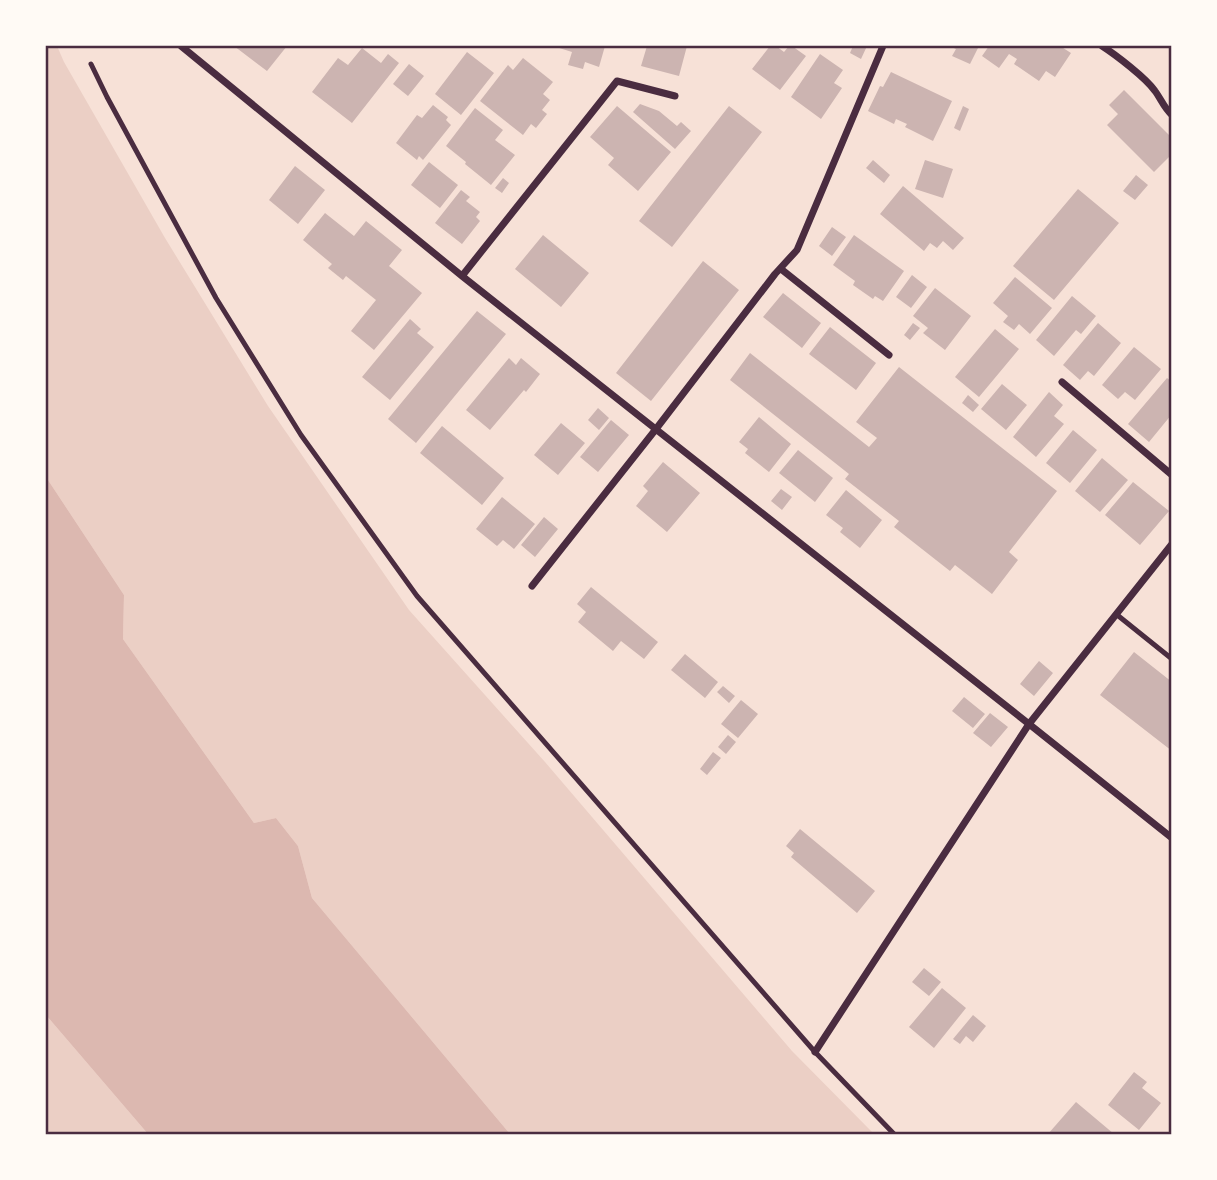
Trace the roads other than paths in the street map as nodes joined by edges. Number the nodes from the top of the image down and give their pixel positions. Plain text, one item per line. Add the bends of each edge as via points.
1 (181, 46) edge
2 (883, 46) edge
3 (1102, 46) edge
4 (91, 64) dead end
5 (675, 96) dead end
6 (1171, 115) edge
7 (781, 269) junction
8 (462, 276) junction
9 (889, 355) dead end
10 (1062, 382) dead end
11 (656, 429) junction
12 (1171, 475) edge
13 (1171, 544) edge
14 (532, 586) dead end
15 (1116, 614) junction
16 (1171, 659) edge
17 (1029, 724) junction
18 (1171, 838) edge
19 (815, 1052) junction
20 (894, 1135) edge

1 - 8 street
2 - 7 street via 797,250
3 - 6 street via 1154,89
4 - 19 lane via 216,298 301,435 417,596
5 - 8 street via 617,81
7 - 9 street
7 - 11 street
8 - 11 street
10 - 12 street
11 - 14 street
11 - 17 street
13 - 15 street
15 - 16 lane
15 - 17 street
17 - 18 street
17 - 19 street
19 - 20 lane

